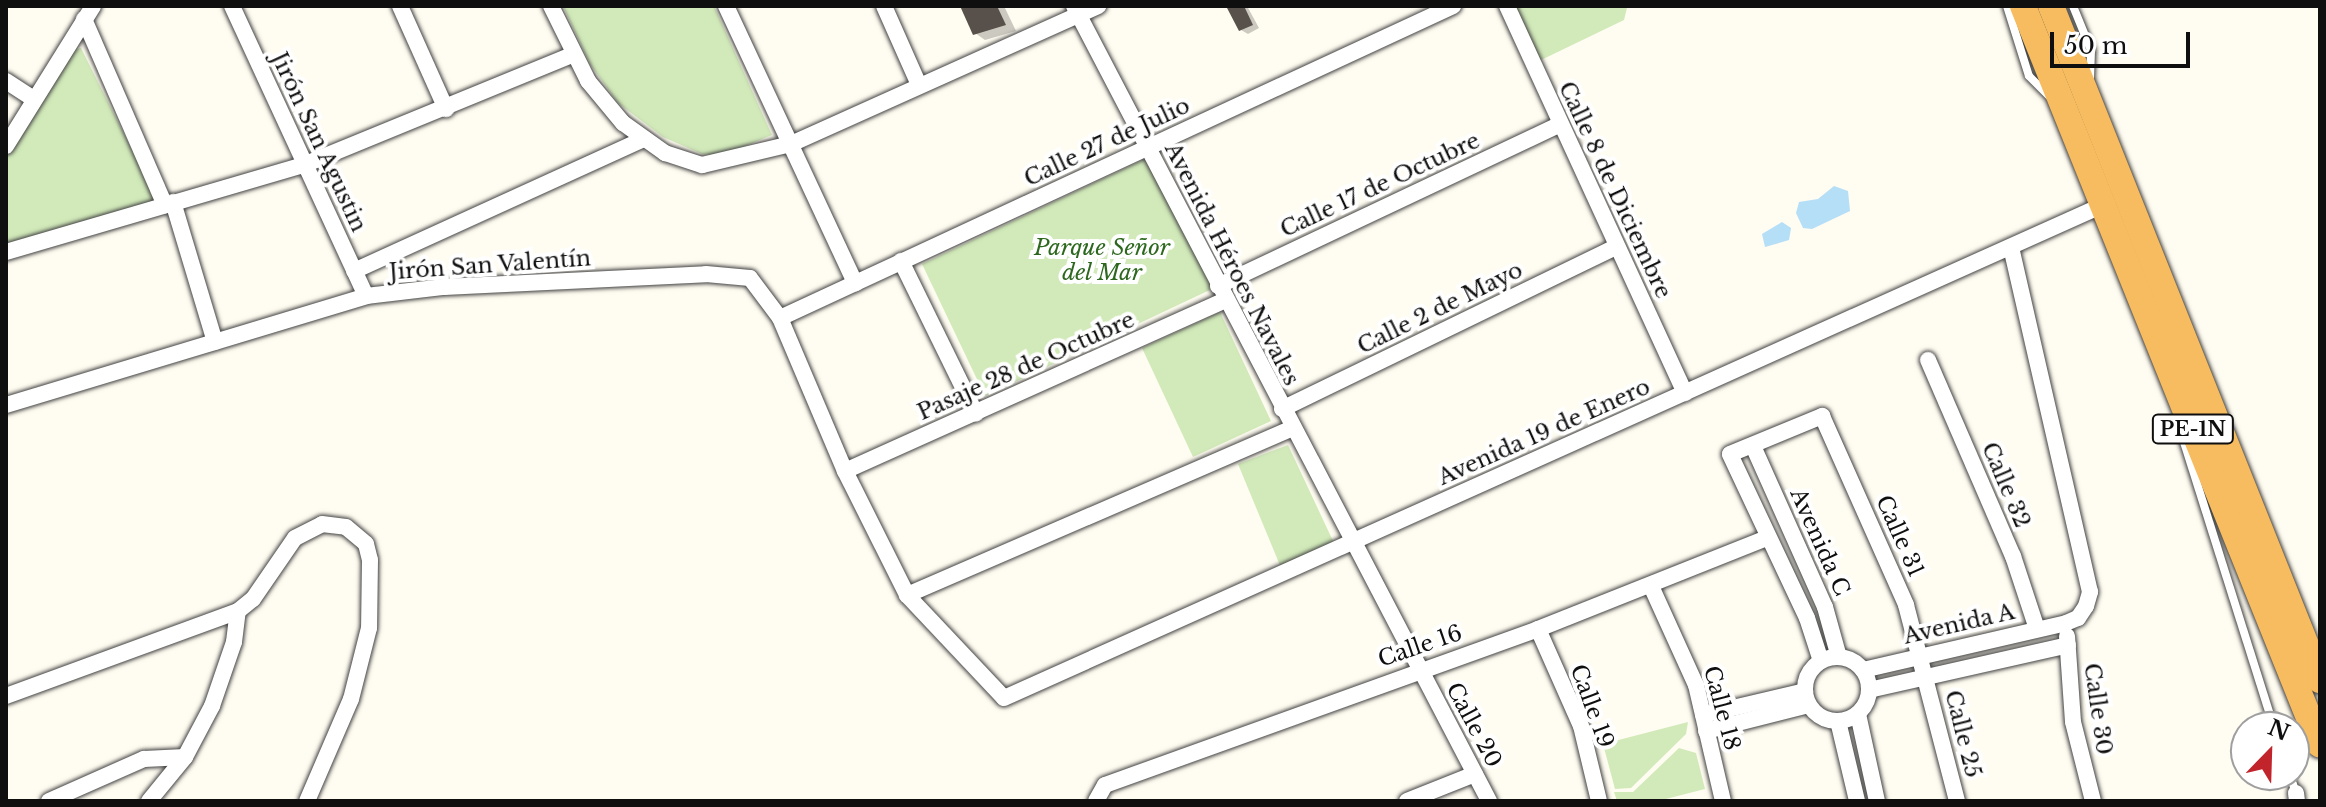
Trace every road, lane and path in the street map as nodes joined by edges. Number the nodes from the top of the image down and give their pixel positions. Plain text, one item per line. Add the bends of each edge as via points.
1 (232, 6) edge
2 (400, 6) edge
3 (551, 6) edge
4 (726, 6) edge
5 (884, 6) edge
6 (1098, 6) edge
7 (1453, 6) edge
8 (1507, 6) edge
9 (2007, 6) edge
10 (2023, 6) edge
11 (2051, 6) edge
12 (2073, 6) edge
13 (1076, 10) edge
14 (88, 13) edge
15 (572, 55) junction
16 (6, 81) edge
17 (919, 85) junction
18 (34, 99) junction
19 (2078, 108) junction
20 (446, 109) junction
21 (1561, 124) junction
22 (644, 139) junction
23 (791, 144) junction
24 (6, 146) edge
25 (1147, 148) junction
26 (306, 164) junction
27 (169, 204) junction
28 (2103, 205) junction
29 (1616, 247) junction
30 (2011, 247) junction
31 (6, 252) edge
32 (901, 261) junction
33 (354, 271) junction
34 (855, 283) junction
35 (1222, 293) junction
36 (366, 296) junction
37 (780, 318) junction
38 (2156, 337) junction
39 (215, 342) junction
40 (1928, 360) dead end
41 (1685, 393) junction
42 (6, 405) edge
43 (1282, 409) junction
44 (976, 414) junction
45 (1292, 428) junction
46 (1753, 446) junction
47 (845, 471) junction
48 (1767, 538) junction
49 (1352, 542) junction
50 (1651, 586) junction
51 (907, 595) junction
52 (238, 611) junction
53 (2066, 623) junction
54 (1538, 629) junction
55 (2037, 629) junction
56 (2068, 645) junction
57 (1920, 655) junction
58 (1839, 657) junction
59 (1821, 661) junction
60 (1418, 669) junction
61 (1863, 670) junction
62 (1926, 677) junction
63 (2320, 680) edge
64 (1869, 690) junction
65 (6, 696) edge
66 (1004, 698) joint
67 (1807, 698) junction
68 (2269, 711) edge
69 (1858, 714) junction
70 (1838, 721) junction
71 (1704, 723) junction
72 (2320, 745) edge
73 (185, 757) junction
74 (1475, 774) junction
75 (58, 800) edge
76 (149, 801) edge
77 (307, 801) edge
78 (1096, 801) edge
79 (1407, 801) edge
80 (1489, 801) edge
81 (1599, 801) edge
82 (1723, 801) edge
83 (1857, 801) edge
84 (1877, 801) edge
85 (1957, 801) edge
86 (2093, 801) edge

1 - 26 street, Jirón San Agustin
2 - 20 street
3 - 15 street
4 - 23 street
5 - 17 street
6 - 13 street
7 - 25 street, Calle 27 de Julio
8 - 21 street, Calle 8 de Diciembre
9 - 19 lane via 2029,76
10 - 19 highway, PE-1N
11 - 19 highway, PE-1N
12 - 19 lane via 2091,50
13 - 17 street
13 - 25 street, Avenida Héroes Navales
14 - 18 street
14 - 27 street
15 - 20 street
15 - 22 street via 606,105
16 - 18 street
17 - 23 street
18 - 24 street
19 - 28 highway, PE-1N
19 - 63 highway, PE-1N
20 - 26 street
21 - 29 street, Calle 8 de Diciembre
21 - 35 street, Calle 17 de Octubre
22 - 23 street via 665,153 702,165
22 - 33 street
23 - 34 street
25 - 32 street, Calle 27 de Julio
25 - 35 street, Avenida Héroes Navales
26 - 27 street
26 - 33 street, Jirón San Agustin
27 - 31 street
27 - 39 street
28 - 30 street, Avenida 19 de Enero
28 - 38 highway, PE-1N
29 - 41 street, Calle 8 de Diciembre
29 - 43 street, Calle 2 de Mayo
30 - 41 street, Avenida 19 de Enero
30 - 53 street via 2090,592 2078,618
32 - 34 street, Calle 27 de Julio
32 - 44 street
33 - 36 street, Jirón San Agustin
34 - 37 street, Calle 27 de Julio
35 - 43 street, Avenida Héroes Navales
35 - 44 street, Pasaje 28 de Octubre
36 - 37 street, Jirón San Valentín via 444,287 733,274 760,285
36 - 39 street, Jirón San Valentín
37 - 47 street, Jirón San Valentín
38 - 68 lane via 2187,460
38 - 72 highway, PE-1N
39 - 42 street, Jirón San Valentín
40 - 55 street, Calle 32 via 2013,556
41 - 49 street, Avenida 19 de Enero
43 - 45 street, Avenida Héroes Navales
44 - 47 street, Pasaje 28 de Octubre
45 - 49 street, Avenida Héroes Navales
45 - 51 street
46 - 48 street, Avenida C via 1730,454
46 - 57 street, Calle 31 via 1822,416 1899,587
46 - 58 street, Avenida C via 1825,607
47 - 51 street, Jirón San Valentín
48 - 50 street, Calle 16
48 - 59 street, Avenida C via 1807,618
49 - 60 street, Calle 20
49 - 66 street, Avenida 19 de Enero
50 - 54 street, Calle 16
50 - 71 street, Calle 18 via 1693,677
51 - 66 street, Jirón San Valentín
52 - 65 street
52 - 73 street via 227,664
52 - 77 street via 309,528 331,523 346,527 366,544 372,604 364,652 346,711
53 - 55 street, Avenida A
53 - 56 street, Calle 30
54 - 60 street, Calle 16
54 - 81 street, Calle 19 via 1581,726
55 - 57 street, Avenida A
56 - 62 street, Avenida A
56 - 86 street, Calle 30 via 2073,722
57 - 61 street, Avenida A
57 - 62 street, Calle 31
58 - 59 street
58 - 61 street
59 - 67 street via 1808,674
60 - 74 street, Calle 20
60 - 78 street, Calle 16 via 1105,785
61 - 64 street
62 - 64 street, Avenida A
62 - 85 street, Calle 25
64 - 69 street
67 - 70 street via 1821,717
67 - 71 street
69 - 70 street
69 - 84 street
70 - 83 street
71 - 82 street, Calle 18
73 - 75 street via 144,759
73 - 76 street
74 - 79 street
74 - 80 street, Calle 20

